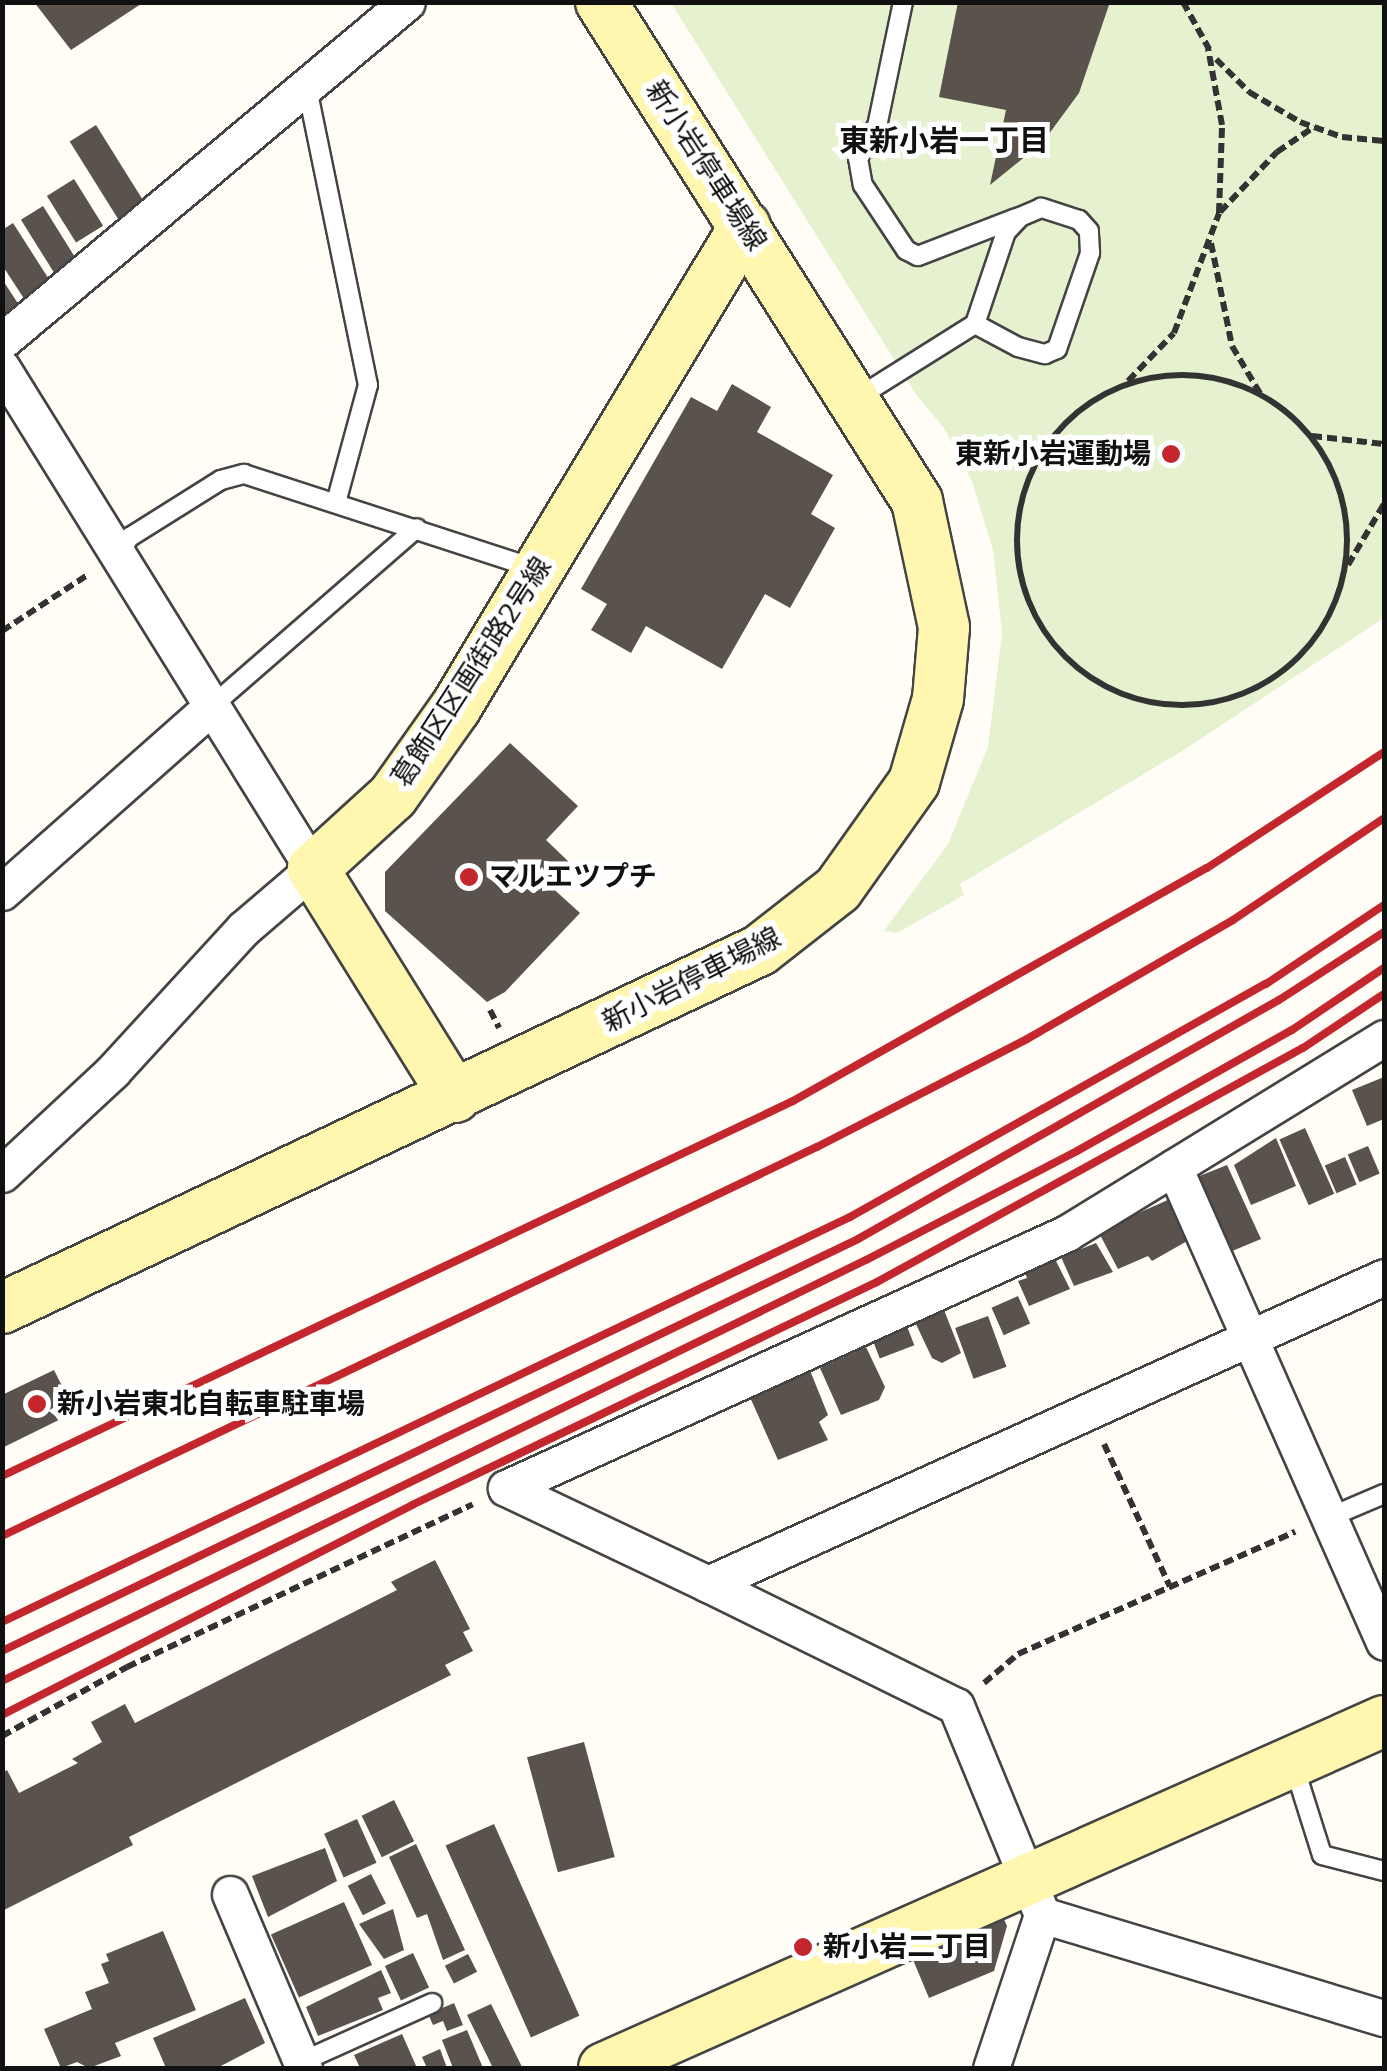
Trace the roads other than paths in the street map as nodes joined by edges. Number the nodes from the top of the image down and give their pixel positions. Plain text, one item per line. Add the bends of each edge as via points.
1 (407, 2) edge
2 (600, 2) edge
3 (903, 2) edge
4 (306, 88) junction
5 (1020, 217) junction
6 (745, 226) junction
7 (975, 324) junction
8 (2, 341) edge
9 (2, 368) edge
10 (857, 398) junction
11 (336, 503) junction
12 (417, 528) junction
13 (116, 556) junction
14 (539, 570) junction
15 (212, 706) junction
16 (313, 869) junction
17 (2, 892) edge
18 (1383, 1044) edge
19 (455, 1097) junction
20 (1174, 1167) junction
21 (2, 1174) edge
22 (1384, 1277) edge
23 (2, 1308) edge
24 (1251, 1337) junction
25 (1384, 1494) edge
26 (1330, 1517) junction
27 (708, 1584) junction
28 (1384, 1642) edge
29 (1384, 1722) edge
30 (1293, 1762) junction
31 (1384, 1871) edge
32 (230, 1894) dead end
33 (1035, 1898) junction
34 (432, 2003) dead end
35 (1384, 2018) edge
36 (302, 2065) edge
37 (604, 2068) edge
38 (992, 2068) edge

1 - 4 street
2 - 6 street, 新小岩停車場線
3 - 5 lane via 877,126 858,158 863,184 906,250 918,256
4 - 8 street
4 - 11 lane via 368,385
5 - 7 lane via 1006,232
5 - 7 lane via 1041,208 1060,210 1089,232 1090,253 1057,349 1045,354 990,337
6 - 10 street, 新小岩停車場線
6 - 14 street, 葛飾区区画街路2号線
7 - 10 lane
9 - 13 street
10 - 19 street, 新小岩停車場線 via 917,502 941,594 938,699 926,753 907,794 838,889 784,935
11 - 12 lane
11 - 13 lane via 244,474 222,480 130,536
12 - 14 lane
12 - 15 lane
13 - 15 street
14 - 16 street, 葛飾区区画街路2号線 via 456,707 392,796
15 - 16 street
15 - 17 street
16 - 19 street
16 - 21 street via 243,928 101,1083
18 - 20 street
19 - 23 street, 新小岩停車場線
20 - 24 street
20 - 27 street via 1068,1233 506,1488
22 - 24 street
24 - 26 street
24 - 27 street
25 - 26 lane
26 - 28 street
27 - 33 street via 956,1706
29 - 30 street
30 - 31 lane via 1322,1855
30 - 33 street
32 - 36 street
33 - 35 street
33 - 37 street
33 - 38 street
34 - 36 lane

